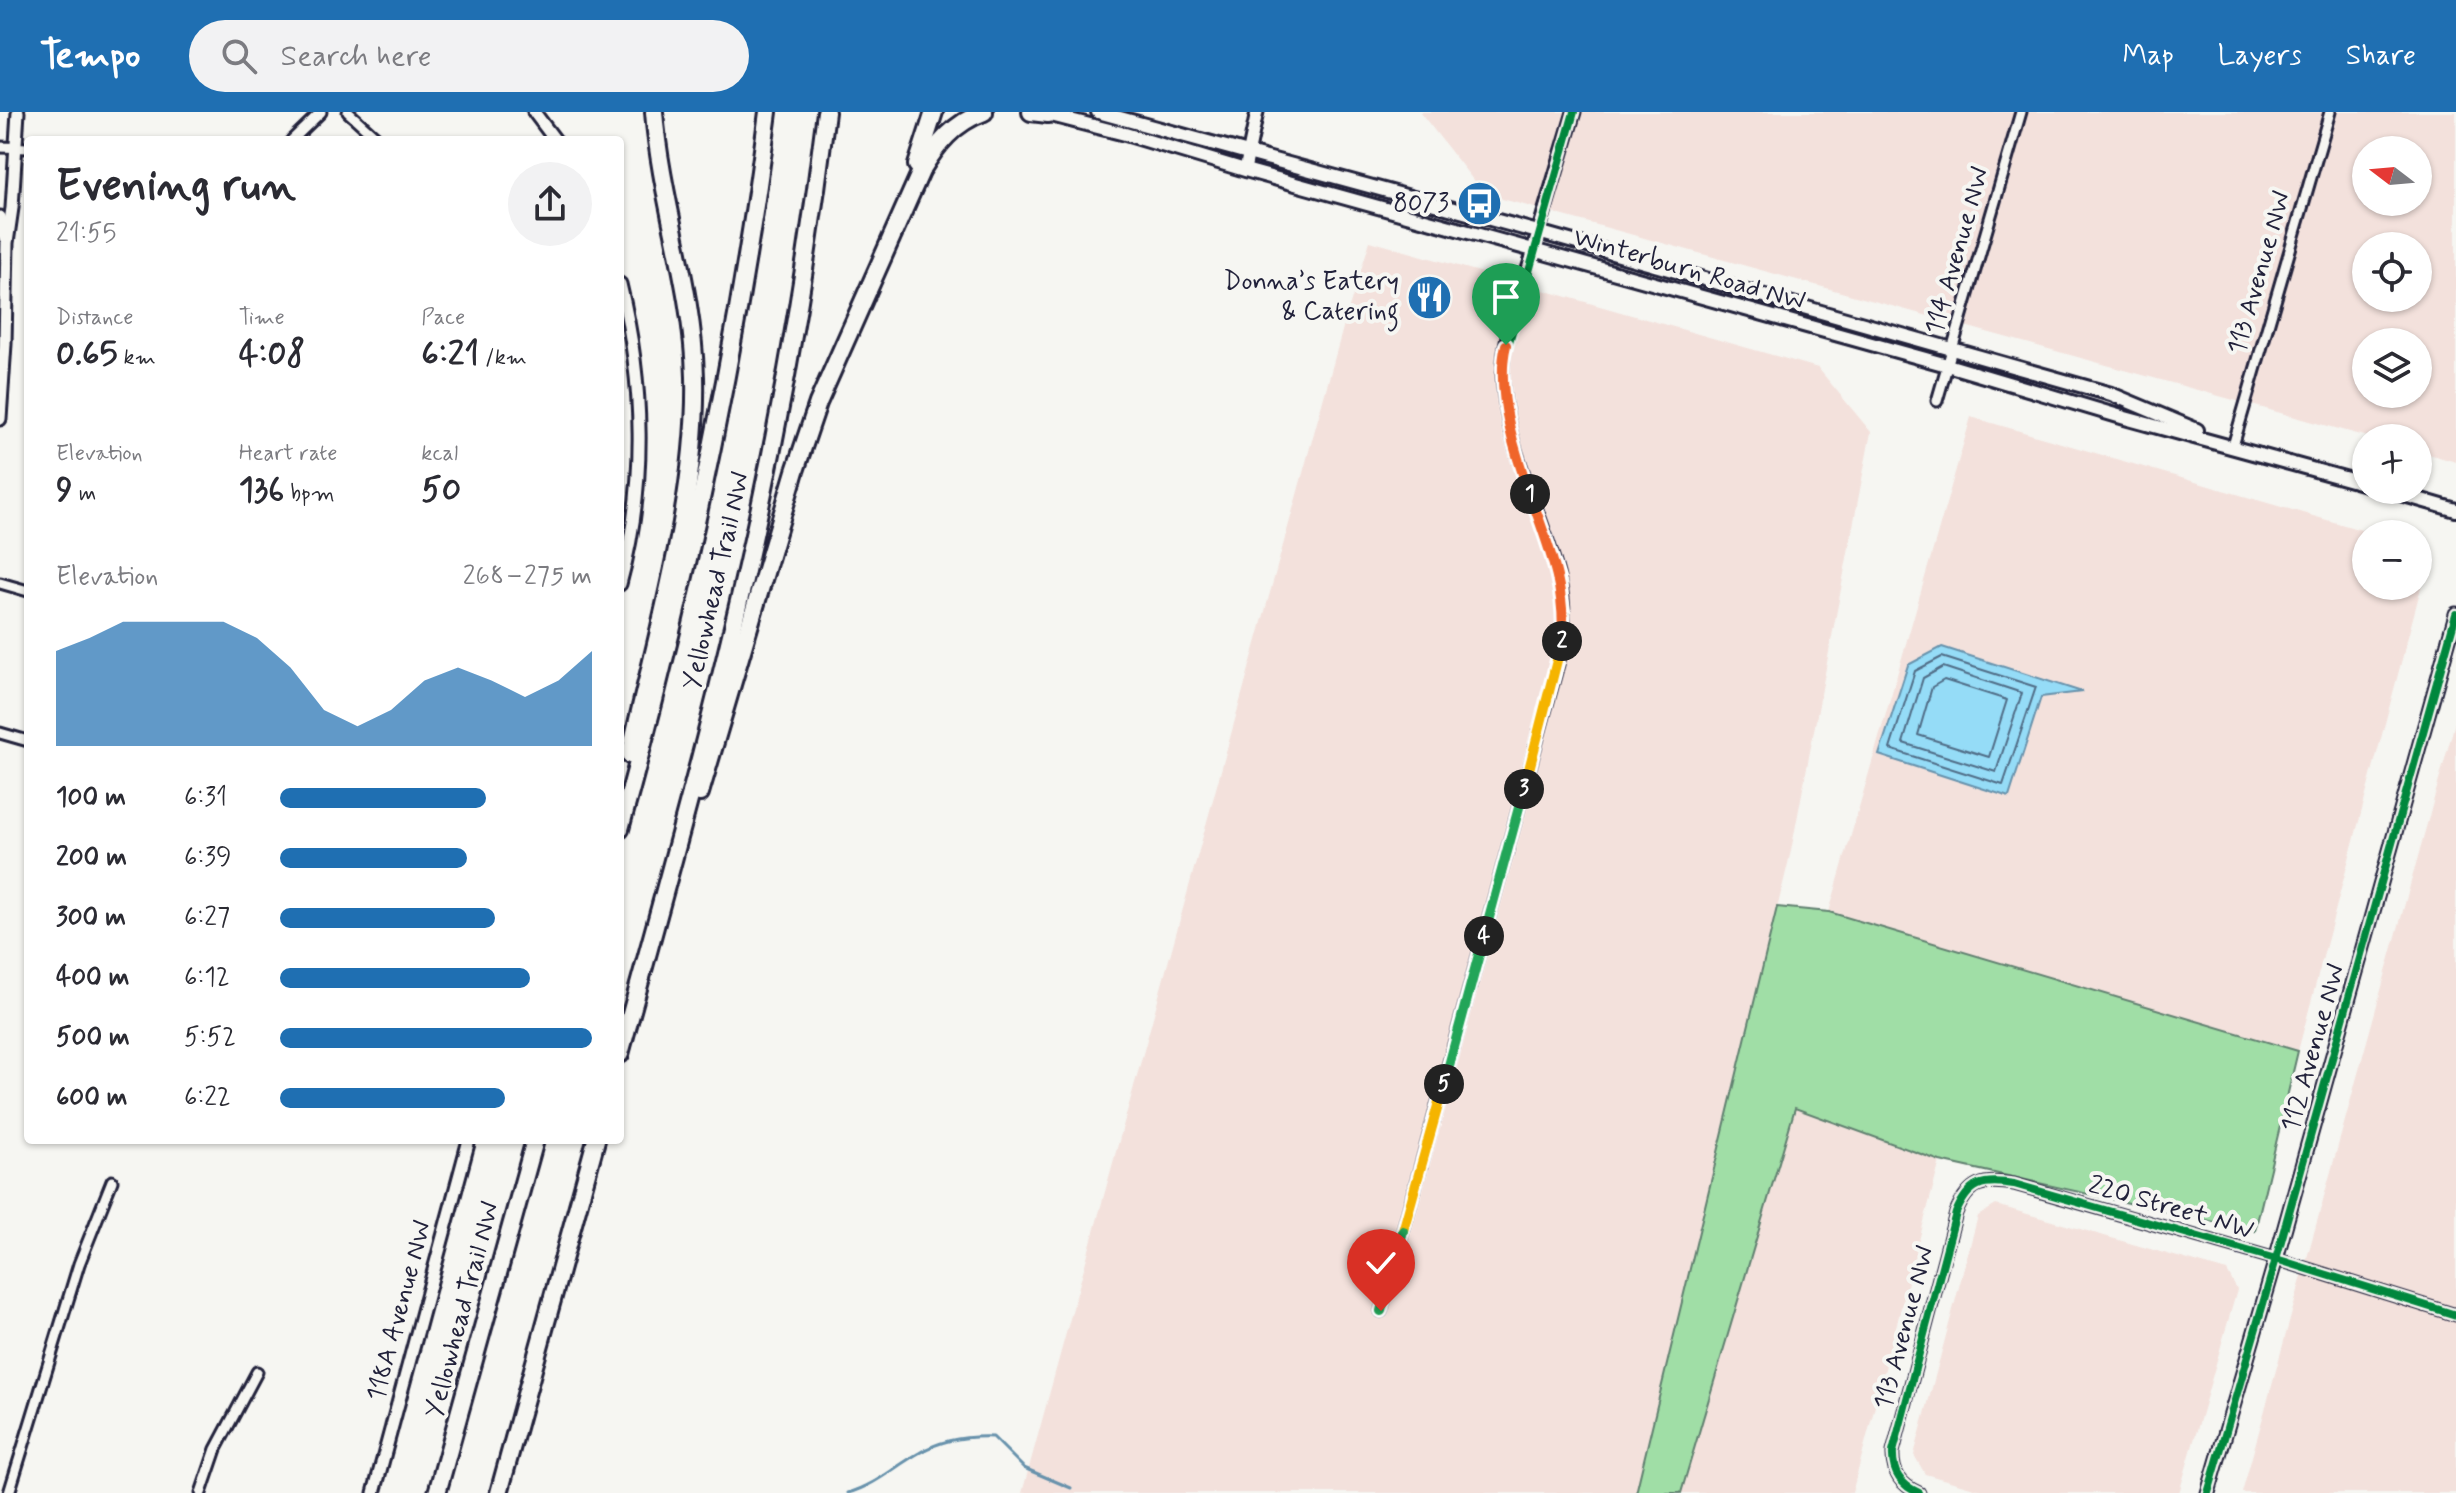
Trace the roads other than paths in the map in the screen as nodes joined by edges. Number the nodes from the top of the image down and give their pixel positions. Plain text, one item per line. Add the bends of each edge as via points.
1 (18, 112) edge
2 (321, 112) edge
3 (348, 112) edge
4 (534, 112) edge
5 (643, 112) edge
6 (654, 112) edge
7 (768, 112) edge
8 (826, 112) edge
9 (934, 112) edge
10 (984, 112) edge
11 (1098, 112) edge
12 (1257, 112) edge
13 (1574, 112) edge
14 (2021, 112) edge
15 (2330, 112) edge
16 (1040, 113) edge
17 (296, 136) edge
18 (375, 136) edge
19 (552, 136) edge
20 (0, 147) edge
21 (22, 147) edge
22 (1249, 154) junction
23 (1245, 170) junction
24 (664, 187) junction
25 (0, 217) edge
26 (899, 220) junction
27 (1538, 232) junction
28 (7, 243) junction
29 (1533, 250) junction
30 (624, 303) edge
31 (3, 311) edge
32 (1952, 348) junction
33 (1947, 365) junction
34 (1937, 401) dead end
35 (0, 419) edge
36 (2233, 446) junction
37 (2352, 480) edge
38 (2432, 503) edge
39 (2456, 510) edge
40 (624, 562) edge
41 (0, 583) edge
42 (24, 590) edge
43 (2456, 614) edge
44 (0, 733) edge
45 (24, 740) edge
46 (624, 782) edge
47 (624, 815) edge
48 (669, 876) junction
49 (624, 1039) edge
50 (468, 1144) edge
51 (534, 1144) edge
52 (595, 1144) edge
53 (112, 1181) dead end
54 (1966, 1192) joint
55 (2276, 1259) junction
56 (1381, 1311) dead end
57 (2456, 1315) edge
58 (257, 1372) dead end
59 (9, 1493) edge
60 (201, 1493) edge
61 (374, 1493) edge
62 (437, 1493) edge
63 (499, 1493) edge
64 (1919, 1493) edge
65 (2208, 1493) edge

1 - 21 street
2 - 17 street
3 - 18 street
4 - 19 street
5 - 24 highway
6 - 24 highway
7 - 47 highway, Yellowhead Trail NW via 733,345 699,517
8 - 48 highway, Yellowhead Trail NW via 808,246 760,508
9 - 26 highway
10 - 26 highway via 942,139
11 - 22 main road, Winterburn Road NW
12 - 22 street
13 - 27 street
14 - 32 street, 114 Avenue NW
15 - 36 street, 113 Avenue NW
16 - 23 main road, Winterburn Road NW
20 - 21 street
21 - 28 street
22 - 23 street
22 - 27 main road, Winterburn Road NW
23 - 29 main road, Winterburn Road NW
24 - 46 highway via 691,329 695,427 671,571
25 - 28 street
26 - 48 highway via 818,403 707,775
27 - 29 street
27 - 32 main road, Winterburn Road NW
28 - 31 street
29 - 33 main road, Winterburn Road NW
29 - 56 street via 1502,359 1502,387 1522,472 1561,583 1562,650
30 - 40 street via 639,391 639,436 637,489
31 - 35 street
32 - 33 street, 114 Avenue NW
32 - 36 main road, Winterburn Road NW via 2111,394
33 - 34 street, 114 Avenue NW
33 - 36 main road, Winterburn Road NW
36 - 37 main road, Winterburn Road NW
38 - 39 main road
41 - 42 street
43 - 55 street, 112 Avenue NW
44 - 45 street
48 - 49 highway, Yellowhead Trail NW
50 - 61 street, 118A Avenue NW
51 - 62 highway, Yellowhead Trail NW
52 - 63 highway
53 - 59 street via 79,1264
54 - 55 street, 220 Street NW via 1986,1183 2014,1184
54 - 64 street, 113 Avenue NW via 1893,1452 1897,1475
55 - 57 street, 220 Street NW
55 - 65 street, 112 Avenue NW
58 - 60 street via 216,1449

